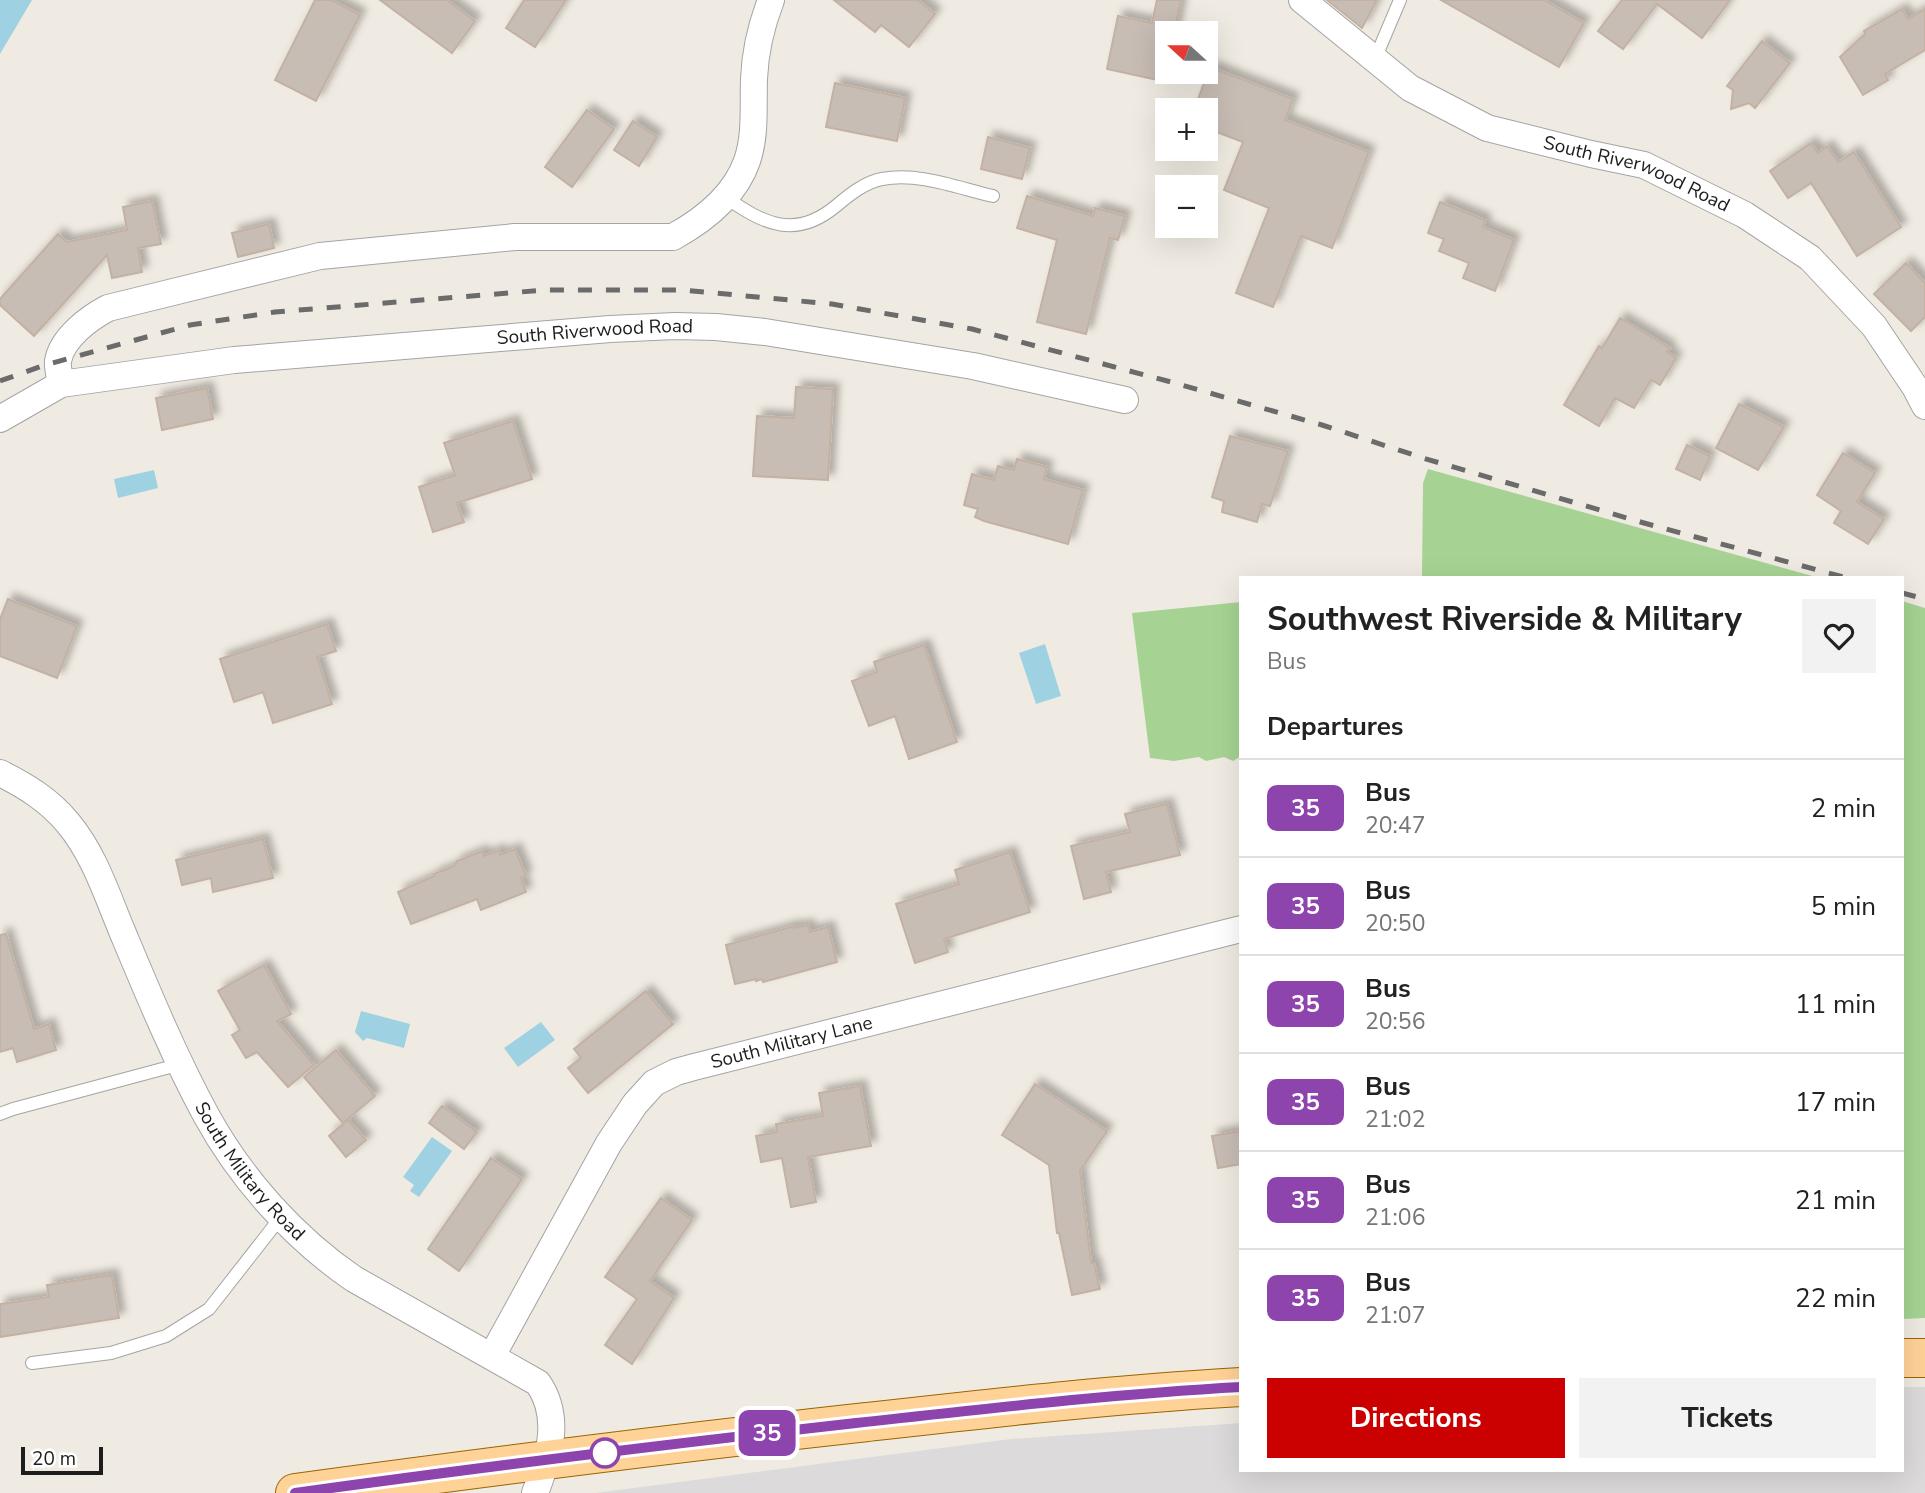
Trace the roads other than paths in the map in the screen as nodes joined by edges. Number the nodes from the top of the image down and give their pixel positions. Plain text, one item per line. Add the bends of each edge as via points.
1 (771, 0) edge
2 (1302, 0) edge
3 (1400, 0) edge
4 (1375, 59) junction
5 (993, 196) dead end
6 (725, 197) junction
7 (61, 384) junction
8 (1125, 400) dead end
9 (1925, 406) edge
10 (0, 419) edge
11 (0, 773) edge
12 (1239, 930) edge
13 (181, 1064) junction
14 (0, 1114) edge
15 (281, 1217) junction
16 (492, 1356) junction
17 (1925, 1357) edge
18 (1904, 1358) edge
19 (32, 1363) dead end
20 (1239, 1387) edge
21 (542, 1476) edge
22 (295, 1493) edge

1 - 6 street via 758,42 753,135 747,161
2 - 4 street, South Riverwood Road
3 - 4 lane
4 - 9 street, South Riverwood Road via 1410,88 1487,128 1644,164 1745,215 1810,258 1874,326
5 - 6 lane via 914,178 880,179 861,187 812,223 793,226 762,220
6 - 7 street via 673,237 515,237 320,256 108,308 65,345 57,363
7 - 8 street, South Riverwood Road via 234,360 675,326 765,332 973,366
7 - 10 street, South Riverwood Road
11 - 13 street, South Military Road via 50,804 84,845
12 - 16 street, South Military Lane via 694,1067 654,1083 609,1143
13 - 14 lane
13 - 15 street, South Military Road via 206,1116 236,1162
15 - 16 street, South Military Road via 354,1279
15 - 19 lane via 209,1309 166,1336 111,1353
16 - 21 street, South Military Road via 538,1383 546,1395 552,1427
17 - 18 main road
20 - 21 main road via 994,1408
21 - 22 main road

